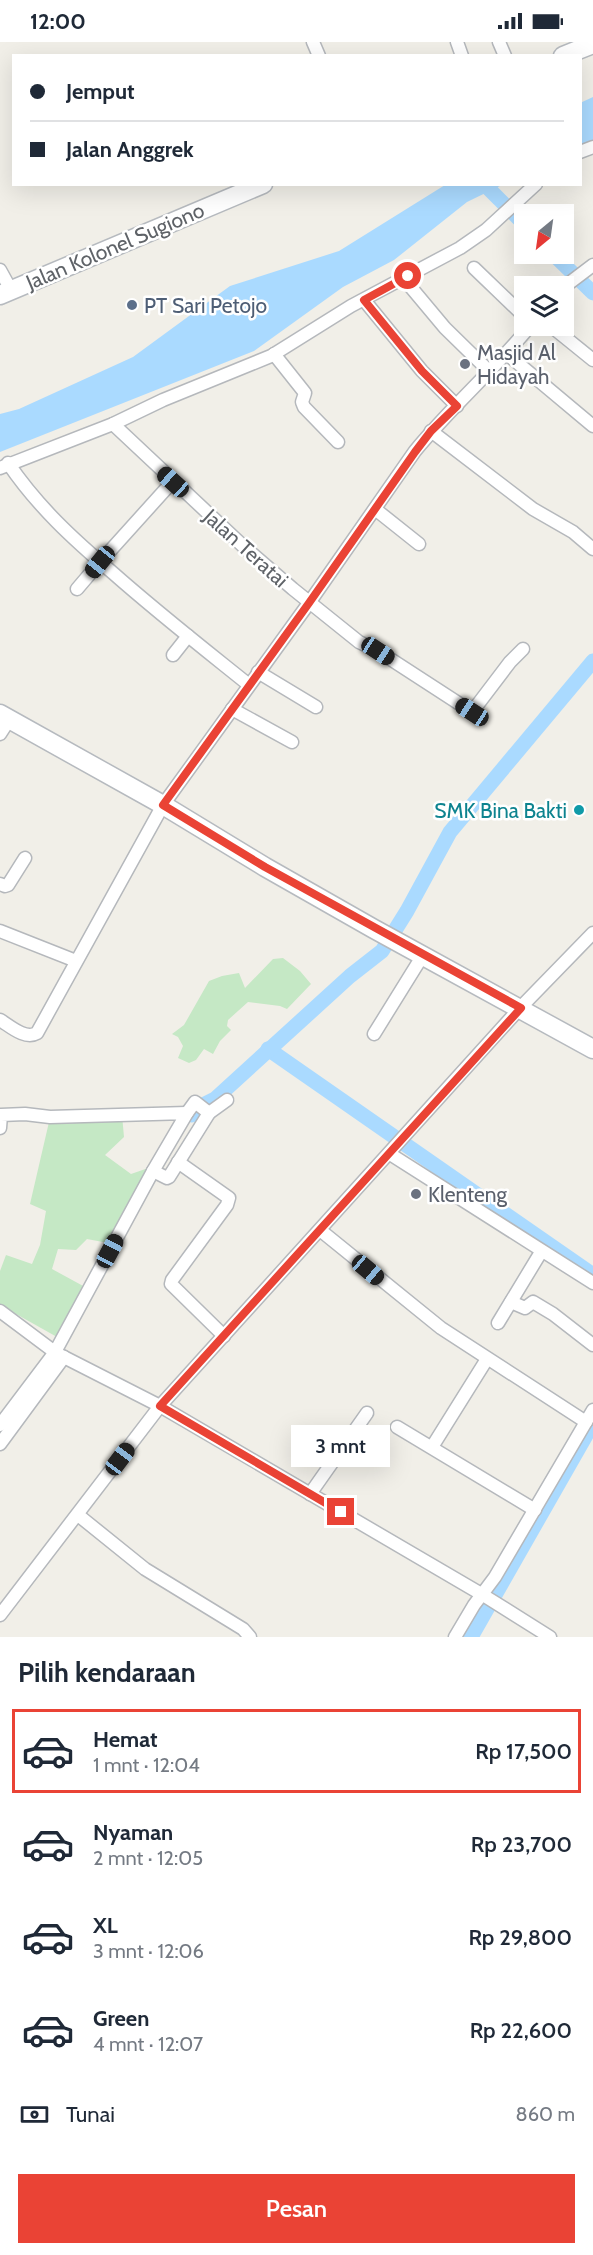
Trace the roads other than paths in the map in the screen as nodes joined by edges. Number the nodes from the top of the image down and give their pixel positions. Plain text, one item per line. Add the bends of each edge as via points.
1 (593, 44) edge
2 (568, 54) edge
3 (258, 186) edge
4 (535, 186) edge
5 (589, 267) edge
6 (474, 268) dead end
7 (0, 270) edge
8 (404, 279) junction
9 (574, 279) edge
10 (6, 292) edge
11 (364, 300) junction
12 (514, 306) edge
13 (522, 336) edge
14 (563, 336) edge
15 (274, 354) junction
16 (507, 354) junction
17 (593, 360) edge
18 (490, 372) junction
19 (457, 406) junction
20 (113, 424) junction
21 (593, 426) edge
22 (431, 431) junction
23 (338, 442) dead end
24 (4, 466) edge
25 (173, 482) junction
26 (375, 509) junction
27 (419, 544) dead end
28 (593, 549) edge
29 (100, 562) junction
30 (77, 589) dead end
31 (309, 603) junction
32 (188, 636) junction
33 (523, 650) dead end
34 (173, 655) dead end
35 (258, 672) junction
36 (249, 685) junction
37 (316, 707) dead end
38 (232, 709) junction
39 (3, 723) edge
40 (292, 742) dead end
41 (163, 805) junction
42 (25, 858) dead end
43 (0, 884) edge
44 (0, 931) edge
45 (593, 933) edge
46 (423, 955) junction
47 (76, 961) junction
48 (521, 1008) junction
49 (0, 1020) edge
50 (374, 1034) dead end
51 (593, 1049) edge
52 (227, 1100) dead end
53 (204, 1109) junction
54 (187, 1113) junction
55 (0, 1119) edge
56 (390, 1154) junction
57 (178, 1162) junction
58 (159, 1174) junction
59 (321, 1230) junction
60 (541, 1252) junction
61 (593, 1283) edge
62 (511, 1302) junction
63 (0, 1311) edge
64 (498, 1323) dead end
65 (224, 1336) junction
66 (593, 1345) edge
67 (59, 1354) junction
68 (487, 1359) junction
69 (160, 1406) junction
70 (593, 1410) edge
71 (367, 1413) dead end
72 (586, 1422) junction
73 (0, 1425) edge
74 (397, 1426) dead end
75 (0, 1444) edge
76 (432, 1447) junction
77 (310, 1494) junction
78 (535, 1510) junction
79 (78, 1515) junction
80 (488, 1599) junction
81 (0, 1615) edge
82 (250, 1637) edge
83 (455, 1637) edge
84 (550, 1637) edge

1 - 2 street
3 - 10 street, Jalan Kolonel Sugiono
4 - 8 street via 486,230
5 - 9 street
6 - 12 street
7 - 10 street
8 - 11 street
8 - 18 street via 445,328
11 - 15 street
11 - 19 street via 422,371
13 - 16 street
14 - 17 street
15 - 20 street
15 - 23 street via 306,393 303,407
16 - 18 street
16 - 21 street
18 - 19 street
19 - 22 street
20 - 24 street
20 - 25 street, Jalan Teratai
22 - 26 street
22 - 28 street
24 - 29 street
25 - 29 street
25 - 31 street, Jalan Teratai
26 - 27 street
26 - 31 street
29 - 30 street
29 - 32 street
31 - 33 street, Jalan Teratai via 359,642 472,712
31 - 35 street
32 - 34 street
32 - 36 street
35 - 36 street
35 - 37 street
36 - 38 street
38 - 40 street
38 - 41 street
39 - 41 street
41 - 46 street
41 - 47 street
42 - 43 street via 8,885
44 - 47 street
45 - 48 street
46 - 48 street
46 - 50 street
47 - 49 street via 37,1033 27,1035
48 - 51 street
48 - 56 street
52 - 53 street
53 - 54 street via 195,1102
53 - 57 street
54 - 55 street
54 - 58 street
56 - 59 street
56 - 60 street
57 - 58 street
57 - 65 street via 229,1198 171,1284
58 - 67 street
59 - 65 street
59 - 68 street via 441,1328
60 - 61 street
60 - 62 street
62 - 64 street
62 - 66 street via 525,1308 533,1302
63 - 67 street
65 - 69 street
67 - 69 street
67 - 73 street
67 - 75 street
68 - 72 street
68 - 76 street
69 - 77 street
69 - 79 street
70 - 72 street
71 - 77 street
72 - 78 street
74 - 76 street
76 - 78 street
77 - 80 street
78 - 80 street
79 - 81 street
79 - 82 street via 144,1569
80 - 83 street via 474,1605
80 - 84 street

